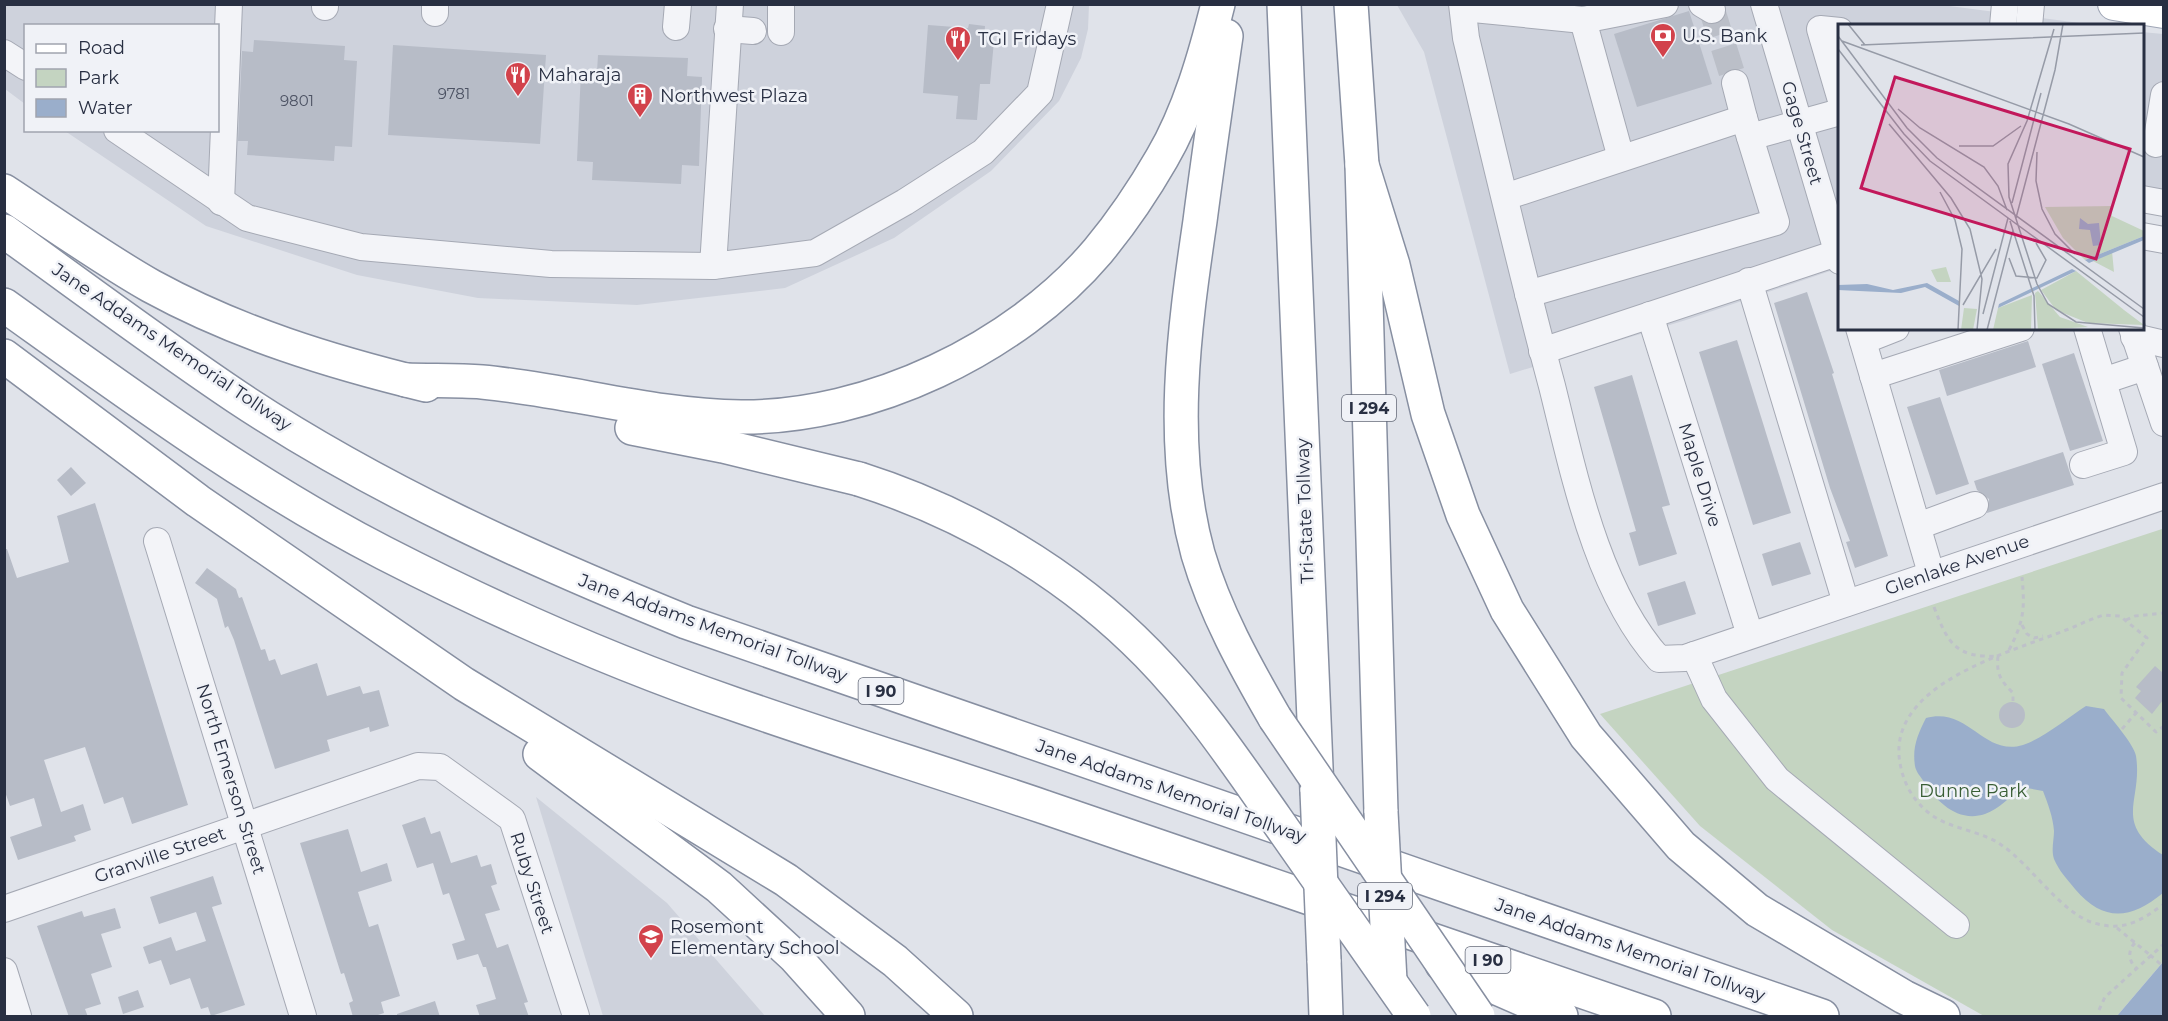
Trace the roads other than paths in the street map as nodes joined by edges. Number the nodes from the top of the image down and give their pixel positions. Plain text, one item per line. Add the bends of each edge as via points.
1 (229, 4) edge
2 (781, 4) edge
3 (1060, 4) edge
4 (1218, 4) edge
5 (1225, 4) edge
6 (1284, 4) edge
7 (1351, 4) edge
8 (1665, 4) edge
9 (1764, 4) edge
10 (2005, 4) edge
11 (2031, 4) edge
12 (2114, 4) edge
13 (1463, 6) edge
14 (2149, 13) edge
15 (729, 17) edge
16 (1583, 20) junction
17 (2003, 24) edge
18 (2029, 24) edge
19 (753, 31) dead end
20 (1838, 31) edge
21 (781, 32) dead end
22 (4, 53) edge
23 (24, 66) edge
24 (1735, 83) tunnel mouth
25 (1838, 93) edge
26 (2163, 95) edge
27 (1838, 112) edge
28 (1800, 125) junction
29 (1747, 127) junction
30 (120, 132) edge
31 (2154, 143) edge
32 (1621, 158) junction
33 (1362, 165) junction
34 (4, 191) edge
35 (1505, 197) junction
36 (2144, 199) edge
37 (221, 202) junction
38 (2163, 203) edge
39 (4, 231) edge
40 (2144, 236) edge
41 (2163, 240) edge
42 (1838, 252) edge
43 (1838, 255) edge
44 (713, 266) junction
45 (1749, 281) junction
46 (1528, 294) junction
47 (4, 304) edge
48 (1650, 315) junction
49 (1886, 330) edge
50 (2015, 330) edge
51 (2087, 330) edge
52 (2133, 333) edge
53 (1861, 335) edge
54 (2163, 344) edge
55 (1542, 351) junction
56 (4, 356) edge
57 (2145, 367) junction
58 (1873, 376) junction
59 (405, 380) junction
60 (2103, 381) junction
61 (2163, 423) edge
62 (2083, 465) dead end
63 (2163, 496) edge
64 (1975, 505) dead end
65 (1918, 526) junction
66 (157, 541) dead end
67 (1931, 573) junction
68 (1846, 603) junction
69 (1750, 635) junction
70 (1694, 655) junction
71 (464, 684) junction
72 (418, 766) joint
73 (246, 826) junction
74 (4, 909) edge
75 (1369, 919) junction
76 (1956, 925) dead end
77 (4, 971) edge
78 (1323, 1009) edge
79 (18, 1017) edge
80 (303, 1017) edge
81 (576, 1017) edge
82 (848, 1017) edge
83 (956, 1017) edge
84 (1390, 1017) edge
85 (1414, 1017) edge
86 (1478, 1017) edge
87 (1561, 1017) edge
88 (1654, 1017) edge
89 (1822, 1017) edge
90 (1943, 1017) edge

1 - 37 street
2 - 21 street
3 - 44 street via 1040,93 983,152 815,253
4 - 59 highway via 1192,91 1164,155 1136,201 1096,252 1054,294 1010,329 914,381 798,414 744,417 688,415 483,382
5 - 86 highway, bridge via 1226,35 1189,294 1182,391 1185,476 1198,554 1242,662 1275,718
6 - 78 highway, Tri-State Tollway, bridge
7 - 33 highway, I 294
8 - 16 street
9 - 28 street, Gage Street
10 - 17 street
11 - 18 street
12 - 14 main road
13 - 16 street
13 - 35 street via 1466,38
15 - 19 street
15 - 44 street
16 - 32 street
20 - 25 street via 1820,29
22 - 23 street
24 - 29 street
26 - 31 street
27 - 28 street
28 - 29 street
28 - 42 street, Gage Street
29 - 32 street
29 - 46 street via 1776,222
30 - 37 street
32 - 35 street
33 - 84 highway, I 294, bridge
33 - 90 highway via 1393,265 1428,414 1463,515 1507,610 1586,736 1681,846 1758,910
34 - 59 highway via 122,268 211,316 279,343
35 - 46 street
36 - 38 street
37 - 44 street via 247,218 361,247 550,264
39 - 89 highway, Jane Addams Memorial Tollway / I 90 via 238,398 339,459 477,532 569,574 686,622
40 - 41 street
43 - 45 street
45 - 48 street
45 - 68 street
46 - 55 street
47 - 75 highway, I 90 via 224,459 289,499 381,552 513,616 732,704
48 - 55 street
48 - 69 street, Maple Drive
49 - 53 street
50 - 58 street
51 - 60 street
52 - 54 street
52 - 57 street
53 - 58 street
55 - 70 street, Glenlake Avenue via 1583,506 1619,600 1641,639 1659,659
56 - 71 highway via 198,501
57 - 60 street
57 - 61 street
58 - 65 street
59 - 85 highway, bridge via 723,446 859,479 983,531 1051,573 1147,653 1218,737
60 - 62 street via 2124,452
63 - 67 street, Glenlake Avenue
64 - 65 street
65 - 67 street
66 - 73 street, North Emerson Street
67 - 68 street, Glenlake Avenue
68 - 69 street, Glenlake Avenue
69 - 70 street, Glenlake Avenue
70 - 76 street via 1714,699 1777,778
71 - 82 highway via 507,729 719,887 794,956
71 - 83 highway via 786,880 895,961
72 - 73 street, Granville Street
72 - 81 street, Ruby Street via 440,767 512,819
73 - 74 street, Granville Street
73 - 80 street, North Emerson Street
75 - 87 highway via 1419,954
75 - 88 highway, I 90
77 - 79 street

